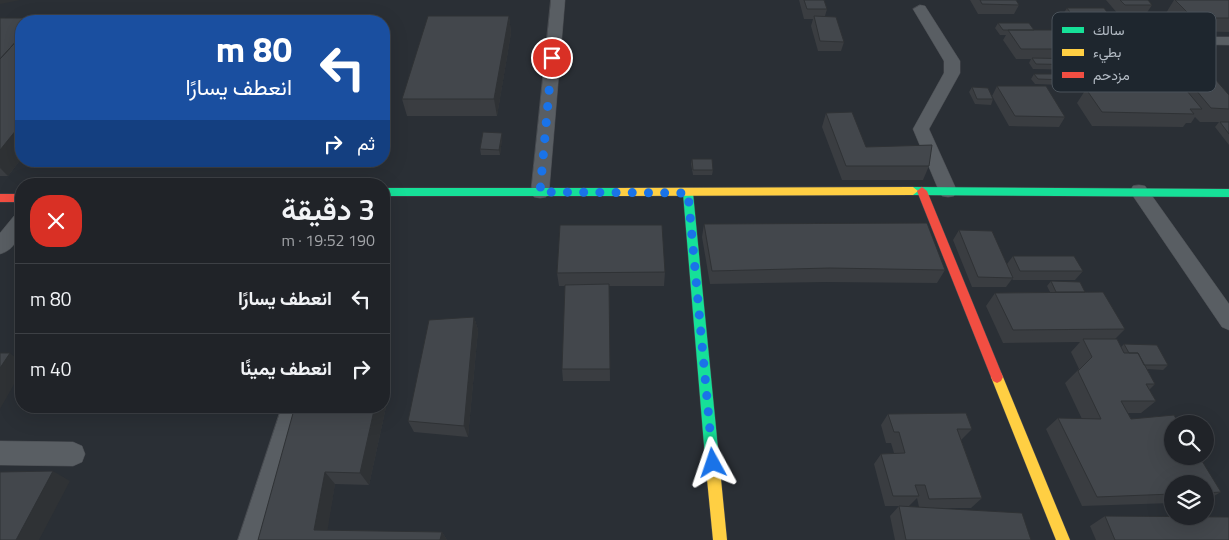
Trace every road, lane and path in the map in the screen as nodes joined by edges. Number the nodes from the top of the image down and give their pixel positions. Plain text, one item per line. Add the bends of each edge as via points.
1 (558, 0) edge
2 (920, 9) dead end
3 (1216, 41) edge
4 (1229, 41) edge
5 (948, 191) junction
6 (1139, 191) junction
7 (390, 192) edge
8 (540, 192) junction
9 (922, 192) junction
10 (688, 193) junction
11 (1229, 194) edge
12 (0, 198) edge
13 (15, 198) edge
14 (15, 228) edge
15 (0, 247) edge
16 (1229, 321) edge
17 (292, 413) edge
18 (0, 453) edge
19 (73, 454) dead end
20 (251, 540) edge
21 (720, 540) edge
22 (1063, 540) edge

1 - 8 street
2 - 5 street via 952,61 952,73 921,129
3 - 4 street
5 - 6 main road
5 - 9 main road
6 - 11 main road
6 - 16 street
7 - 8 main road
8 - 10 main road
9 - 10 main road
9 - 22 main road
10 - 21 main road
12 - 13 main road
14 - 15 street
17 - 20 street
18 - 19 street

